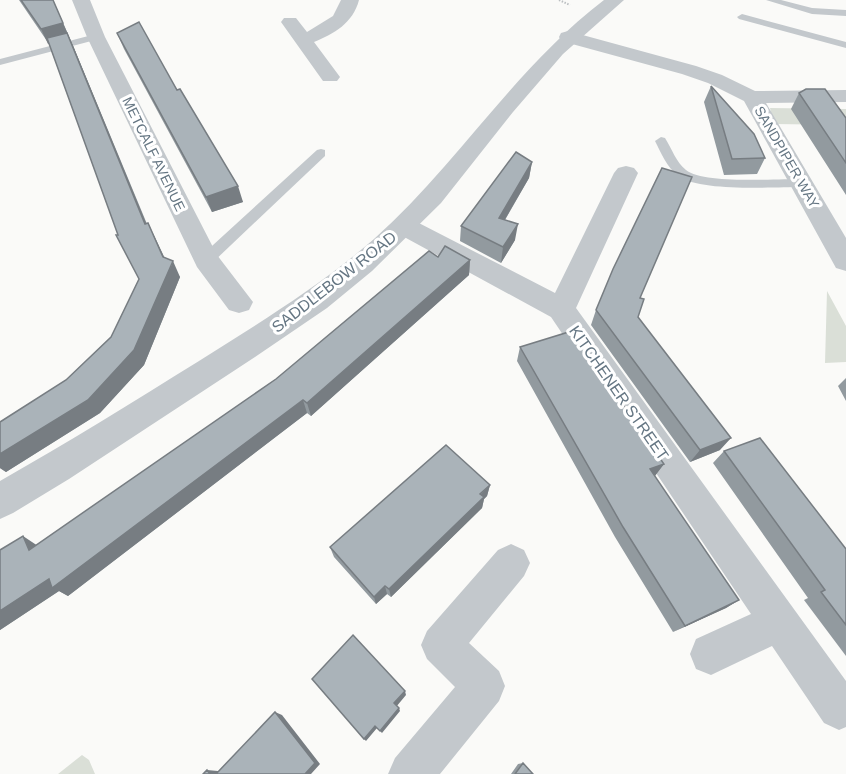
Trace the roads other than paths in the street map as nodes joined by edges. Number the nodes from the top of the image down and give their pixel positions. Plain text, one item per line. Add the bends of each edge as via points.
1 (81, 0) edge
2 (350, 0) edge
3 (615, 0) edge
4 (771, 0) edge
5 (846, 13) edge
6 (742, 17) dead end
7 (290, 22) dead end
8 (96, 37) junction
9 (568, 37) junction
10 (303, 40) junction
11 (846, 45) edge
12 (0, 62) edge
13 (330, 77) dead end
14 (846, 96) edge
15 (752, 97) junction
16 (661, 141) dead end
17 (321, 153) dead end
18 (626, 173) dead end
19 (801, 183) junction
20 (404, 226) junction
21 (206, 260) junction
22 (846, 261) edge
23 (239, 302) dead end
24 (561, 309) junction
25 (0, 501) edge
26 (512, 563) dead end
27 (779, 622) junction
28 (711, 654) dead end
29 (839, 708) dead end
30 (411, 774) edge

1 - 8 street, METCALF AVENUE
2 - 10 street via 344,16
3 - 9 street, SADDLEBOW ROAD
4 - 5 lane via 812,12
6 - 11 lane
7 - 10 street
8 - 12 lane
8 - 21 street, METCALF AVENUE
9 - 15 street, SANDPIPER WAY via 689,70
9 - 20 street, SADDLEBOW ROAD via 536,69
10 - 13 street
14 - 15 street
15 - 19 street, SANDPIPER WAY
16 - 19 lane via 675,167 701,180
17 - 21 lane
18 - 24 street
19 - 22 street, SANDPIPER WAY
20 - 24 street, KITCHENER STREET
20 - 25 street, SADDLEBOW ROAD via 360,265 276,327 94,446
21 - 23 street, METCALF AVENUE
24 - 27 street, KITCHENER STREET
26 - 30 street via 441,645 484,686
27 - 28 street
27 - 29 street, KITCHENER STREET

